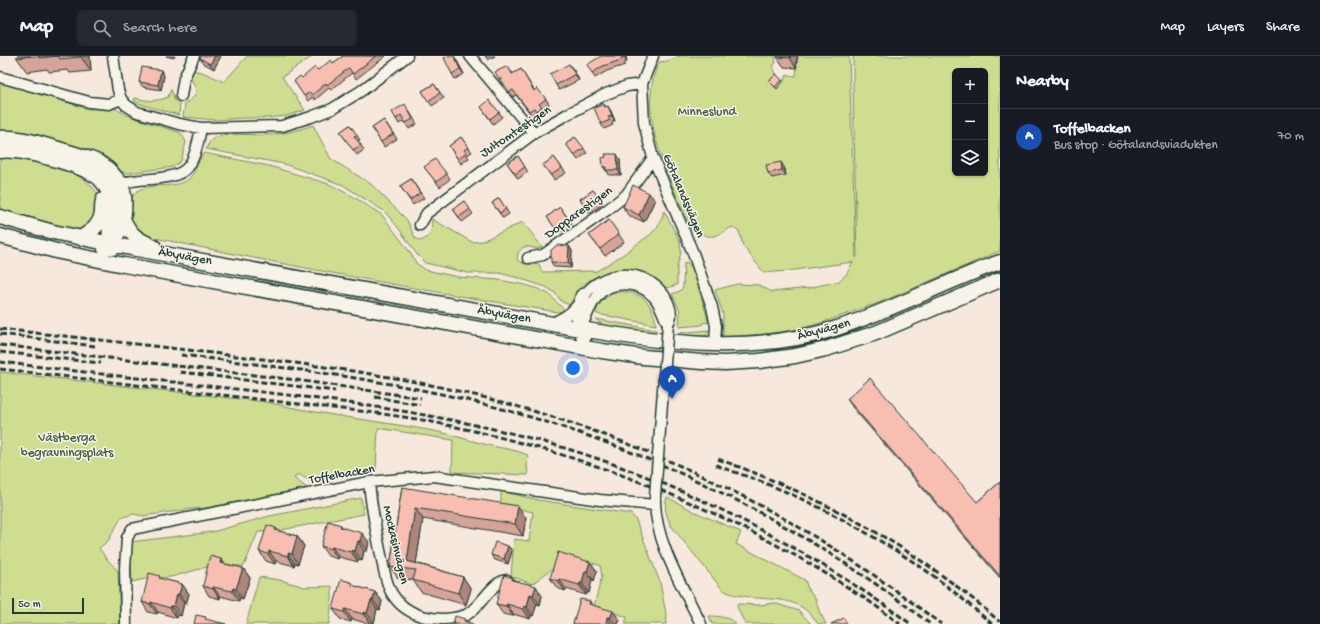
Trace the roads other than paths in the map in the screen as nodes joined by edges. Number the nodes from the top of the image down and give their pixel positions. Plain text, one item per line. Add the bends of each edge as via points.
1 (113, 56) edge
2 (194, 56) edge
3 (407, 56) edge
4 (470, 56) edge
5 (653, 56) edge
6 (0, 77) edge
7 (642, 84) junction
8 (119, 94) junction
9 (181, 96) dead end
10 (201, 128) junction
11 (534, 133) junction
12 (0, 138) edge
13 (0, 151) edge
14 (653, 158) junction
15 (120, 183) junction
16 (107, 189) junction
17 (0, 217) edge
18 (123, 219) junction
19 (420, 225) dead end
20 (0, 236) edge
21 (81, 238) junction
22 (111, 244) junction
23 (60, 252) junction
24 (171, 254) junction
25 (528, 258) dead end
26 (1000, 262) edge
27 (124, 265) junction
28 (1000, 280) edge
29 (583, 296) junction
30 (551, 324) junction
31 (668, 324) junction
32 (580, 329) junction
33 (530, 338) junction
34 (715, 345) junction
35 (602, 351) junction
36 (692, 361) junction
37 (369, 482) junction
38 (655, 501) junction
39 (507, 580) edge
40 (126, 624) edge
41 (701, 624) edge

1 - 8 street
2 - 9 street via 184,78
3 - 10 street via 344,102 311,117 282,126
4 - 11 street
5 - 7 street, Götalandsvägen
6 - 8 street via 89,102 109,104
7 - 11 street, Jultomtestigen via 627,86 606,94
7 - 14 street, Götalandsvägen via 644,123
8 - 10 street via 126,105 137,112
10 - 15 street via 188,168 173,176
11 - 19 street, Jultomtestigen via 427,213
12 - 15 street via 43,144 97,162 109,170
13 - 16 street via 33,154 88,171 99,178
14 - 25 street, Dopparestigen via 626,195 543,255
14 - 34 street, Götalandsvägen via 693,253 712,307 716,326
15 - 16 street
15 - 18 street via 125,201
16 - 21 street via 98,224
16 - 22 street via 111,203
17 - 21 street, Åbyvägen
18 - 22 street via 120,233
18 - 24 street via 128,230 138,239
20 - 23 street, Åbyvägen
21 - 22 street, Åbyvägen
22 - 23 street via 98,251
22 - 24 street, Åbyvägen
22 - 27 street
23 - 27 street, Åbyvägen
24 - 30 street, Åbyvägen
26 - 34 street, Åbyvägen via 833,329 780,341
27 - 33 street, Åbyvägen
28 - 36 street, Åbyvägen via 876,333 826,349 759,361
29 - 30 street via 573,310
29 - 31 street via 594,285 609,277 622,274 641,278 653,284 665,297 671,315
29 - 32 street via 578,321
30 - 32 street, Åbyvägen
31 - 32 street via 654,296 639,287 621,284 599,295
31 - 38 street, bridge
32 - 33 street via 564,336
32 - 34 street, Åbyvägen
32 - 35 street via 592,345
33 - 35 street, Åbyvägen
34 - 36 street via 710,354
35 - 36 street, Åbyvägen
37 - 38 street, Toffelbacken via 434,476 600,500
37 - 39 street, Mockasinvägen via 385,575 390,590 409,611 426,620 447,621 457,618 474,609 496,584
37 - 40 street, Toffelbacken via 132,529 126,543
38 - 41 street via 660,534 667,553

